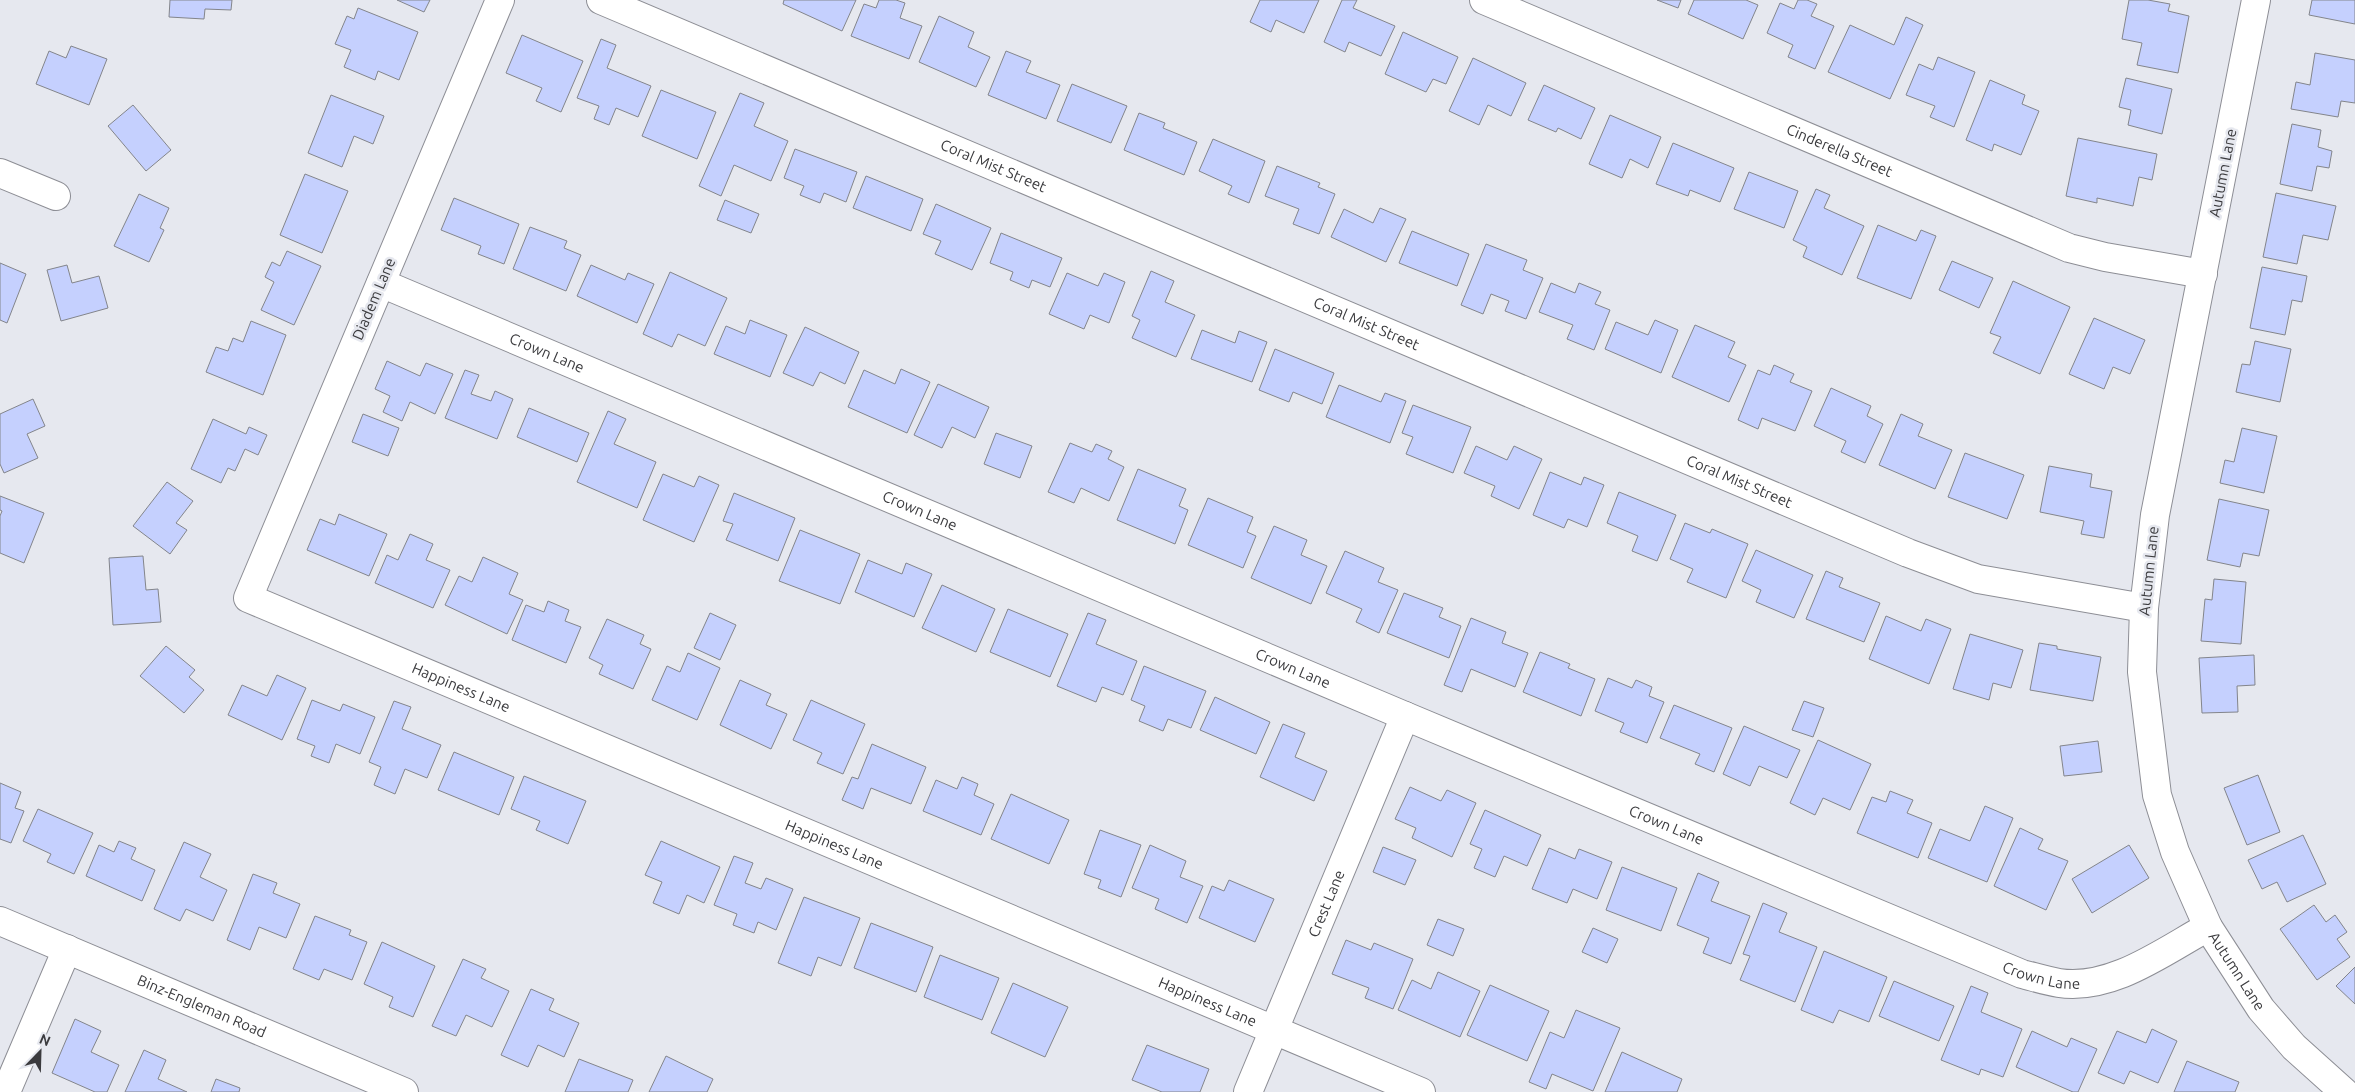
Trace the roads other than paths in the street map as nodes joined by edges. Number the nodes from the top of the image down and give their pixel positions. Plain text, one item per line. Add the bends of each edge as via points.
1 (500, 0) edge
2 (601, 0) edge
3 (1484, 0) edge
4 (2256, 0) edge
5 (0, 172) edge
6 (56, 196) dead end
7 (2203, 274) junction
8 (381, 283) junction
9 (248, 598) joint
10 (2144, 608) junction
11 (1405, 716) junction
12 (0, 921) edge
13 (2208, 927) junction
14 (68, 949) junction
15 (1274, 1030) junction
16 (6, 1092) edge
17 (404, 1092) edge
18 (1248, 1092) edge
19 (1421, 1092) edge
20 (2344, 1092) edge

1 - 8 street, Diadem Lane
2 - 10 street, Coral Mist Street via 1908,553 1978,579
3 - 7 street, Cinderella Street via 2068,248
4 - 7 street, Autumn Lane
5 - 6 street
7 - 10 street, Autumn Lane via 2155,515
8 - 9 street, Diadem Lane
8 - 11 street, Crown Lane
9 - 15 street, Happiness Lane
10 - 13 street, Autumn Lane via 2142,672 2156,795 2175,852
11 - 13 street, Crown Lane via 2022,974 2061,983 2100,981 2133,968
11 - 15 street, Crest Lane
12 - 14 street, Binz-Engleman Road
13 - 20 street, Autumn Lane via 2262,1009 2294,1047
14 - 16 street
14 - 17 street, Binz-Engleman Road
15 - 18 street, Crest Lane
15 - 19 street, Happiness Lane

